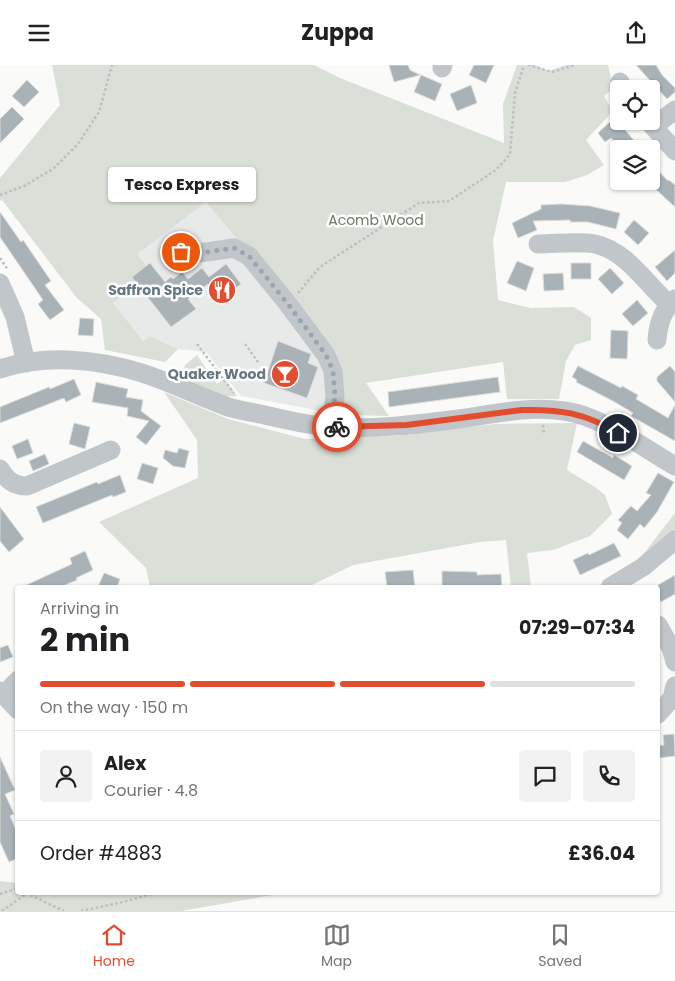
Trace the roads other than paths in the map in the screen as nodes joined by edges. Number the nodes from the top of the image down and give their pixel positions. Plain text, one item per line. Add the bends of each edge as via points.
1 (675, 110) edge
2 (660, 118) edge
3 (656, 130) edge
4 (675, 151) edge
5 (170, 248) dead end
6 (549, 249) dead end
7 (0, 283) edge
8 (672, 301) edge
9 (657, 340) dead end
10 (26, 363) junction
11 (0, 369) edge
12 (331, 427) junction
13 (111, 449) dead end
14 (675, 466) edge
15 (0, 469) edge
16 (675, 540) edge
17 (631, 583) edge
18 (660, 629) edge
19 (675, 662) edge
20 (15, 683) edge
21 (2, 693) edge
22 (674, 694) edge
23 (15, 707) edge
24 (660, 712) edge

1 - 2 street
3 - 4 street
5 - 12 street via 199,253 234,248 249,256 326,355 333,371 335,396
6 - 8 street via 594,244 608,248 631,265 655,291
7 - 10 street via 15,317
8 - 9 street via 658,327
10 - 11 street
10 - 12 street via 79,361 114,365 143,373 225,406
12 - 14 street via 407,425 522,410 564,411 586,416
13 - 15 street via 67,467 18,493
16 - 17 street
18 - 19 street
20 - 21 street
21 - 23 street
22 - 24 street

